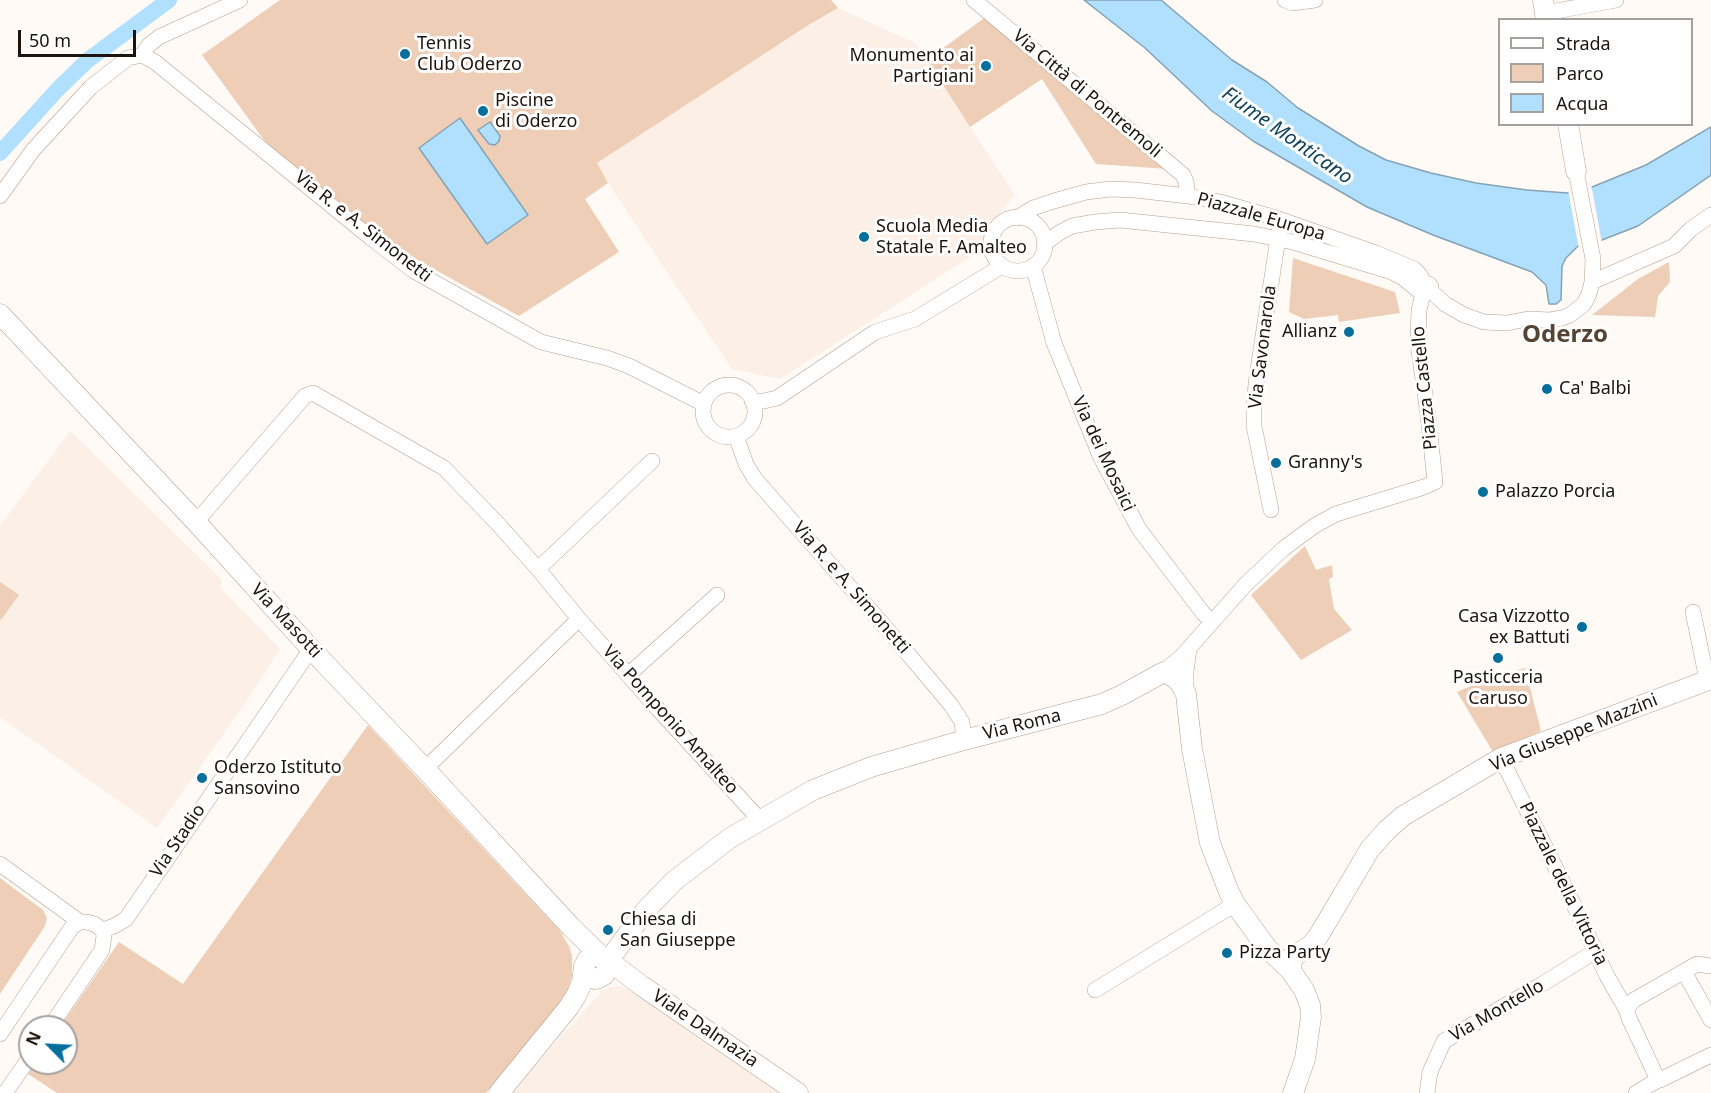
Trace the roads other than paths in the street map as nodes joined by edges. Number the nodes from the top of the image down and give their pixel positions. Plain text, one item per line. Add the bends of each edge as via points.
1 (224, 0) edge
2 (240, 0) edge
3 (974, 0) edge
4 (1285, 0) edge
5 (1315, 0) edge
6 (1616, 0) edge
7 (1545, 11) edge
8 (198, 19) junction
9 (142, 55) junction
10 (1568, 126) edge
11 (1576, 171) joint
12 (0, 196) edge
13 (1188, 196) junction
14 (1711, 215) edge
15 (1017, 218) junction
16 (1276, 218) junction
17 (1270, 237) junction
18 (1044, 244) junction
19 (1002, 266) junction
20 (1034, 266) junction
21 (1592, 282) junction
22 (1424, 290) junction
23 (0, 314) edge
24 (752, 401) junction
25 (704, 404) junction
26 (736, 436) junction
27 (652, 461) dead end
28 (1435, 482) joint
29 (1271, 510) dead end
30 (196, 522) junction
31 (538, 569) junction
32 (717, 594) dead end
33 (1693, 612) dead end
34 (579, 619) junction
35 (1212, 622) junction
36 (311, 649) junction
37 (1189, 649) junction
38 (1706, 655) edge
39 (1161, 673) junction
40 (628, 675) junction
41 (1709, 679) edge
42 (1186, 694) junction
43 (964, 740) junction
44 (1501, 758) junction
45 (425, 769) junction
46 (761, 821) junction
47 (0, 864) edge
48 (1235, 904) junction
49 (80, 922) junction
50 (102, 930) junction
51 (1261, 938) junction
52 (1596, 951) junction
53 (1299, 952) junction
54 (1711, 966) edge
55 (596, 968) junction
56 (1291, 971) junction
57 (1682, 973) junction
58 (1095, 990) dead end
59 (1626, 1009) junction
60 (58, 1015) edge
61 (1711, 1020) edge
62 (0, 1035) edge
63 (1711, 1054) edge
64 (18, 1074) edge
65 (1658, 1080) junction
66 (5, 1093) edge
67 (499, 1093) edge
68 (798, 1093) edge
69 (1293, 1093) edge
70 (1427, 1093) edge
71 (1636, 1093) edge

1 - 8 street
2 - 8 street
3 - 13 street, Via Città di Pontremoli via 1183,175
4 - 5 street
6 - 7 street
8 - 9 street via 159,37
9 - 12 street via 128,58 92,87 33,150
9 - 25 street, Via R. e A. Simonetti via 165,69 414,270 540,342 607,358
10 - 11 street
11 - 21 street, Piazza Castello via 1593,259
13 - 15 street, Piazzale Europa via 1135,190 1086,192 1033,208
13 - 16 street, Piazzale Europa
14 - 21 street via 1674,246
15 - 18 street via 1039,228
15 - 19 street, Piazzale Europa via 1002,223 992,236 992,253
16 - 17 street, Via Savonarola
16 - 22 street, Piazzale Europa via 1407,265 1420,275
17 - 18 street via 1120,220 1072,226
17 - 22 street via 1346,257 1402,277
17 - 29 street, Via Savonarola via 1254,426
18 - 20 street
19 - 20 street via 1018,271
19 - 24 street via 915,319 875,332 777,398
20 - 35 street, Via dei Mosaici via 1054,343 1101,458 1139,529
21 - 22 street, Piazza Castello via 1584,304 1570,315 1507,323 1484,322 1464,315
22 - 28 street, Piazza Castello via 1418,344
23 - 30 street, Via Masotti
24 - 25 street via 742,389 728,385 713,391
24 - 26 street via 754,418
25 - 26 street via 708,427 721,436
26 - 43 street, Via R. e A. Simonetti via 755,479 951,705 962,722
27 - 31 street
28 - 35 street, Via Roma via 1336,514 1314,526 1283,549
30 - 31 street, Via Pomponio Amalteo via 305,396 313,393 444,468
30 - 36 street, Via Masotti
31 - 34 street, Via Pomponio Amalteo
32 - 40 street
33 - 38 street
34 - 40 street, Via Pomponio Amalteo
34 - 45 street
35 - 37 street, Via Roma
36 - 45 street, Via Masotti
36 - 50 street, Via Stadio via 126,919
37 - 39 street, Via Roma
37 - 42 street
38 - 41 street
39 - 42 street via 1175,678
39 - 43 street, Via Roma via 1102,704
40 - 46 street, Via Pomponio Amalteo
41 - 44 street, Via Giuseppe Mazzini
42 - 48 street via 1210,843
43 - 46 street, Via Roma via 871,766 813,790
44 - 52 street, Piazzale della Vittoria
44 - 53 street, Via Giuseppe Mazzini via 1403,816 1388,830 1370,849 1311,945
45 - 55 street, Via Masotti via 571,927
46 - 55 street, Via Roma via 730,838 674,881
47 - 49 street
48 - 51 street
48 - 58 street
49 - 50 street
49 - 62 street via 72,927
50 - 60 street via 102,950
51 - 53 street via 1281,950
51 - 56 street
52 - 59 street, Piazzale della Vittoria
52 - 70 street, Via Montello via 1444,1041 1430,1072
53 - 56 street, Via Giuseppe Mazzini via 1294,956
54 - 57 street via 1697,964
55 - 67 street, Via Roma
55 - 68 street, Viale Dalmazia via 629,975
56 - 69 street via 1304,990 1311,1017 1305,1059
57 - 59 street via 1634,1000
57 - 61 street via 1688,976
59 - 65 street, Piazzale della Vittoria
63 - 65 street
64 - 66 street
65 - 71 street

